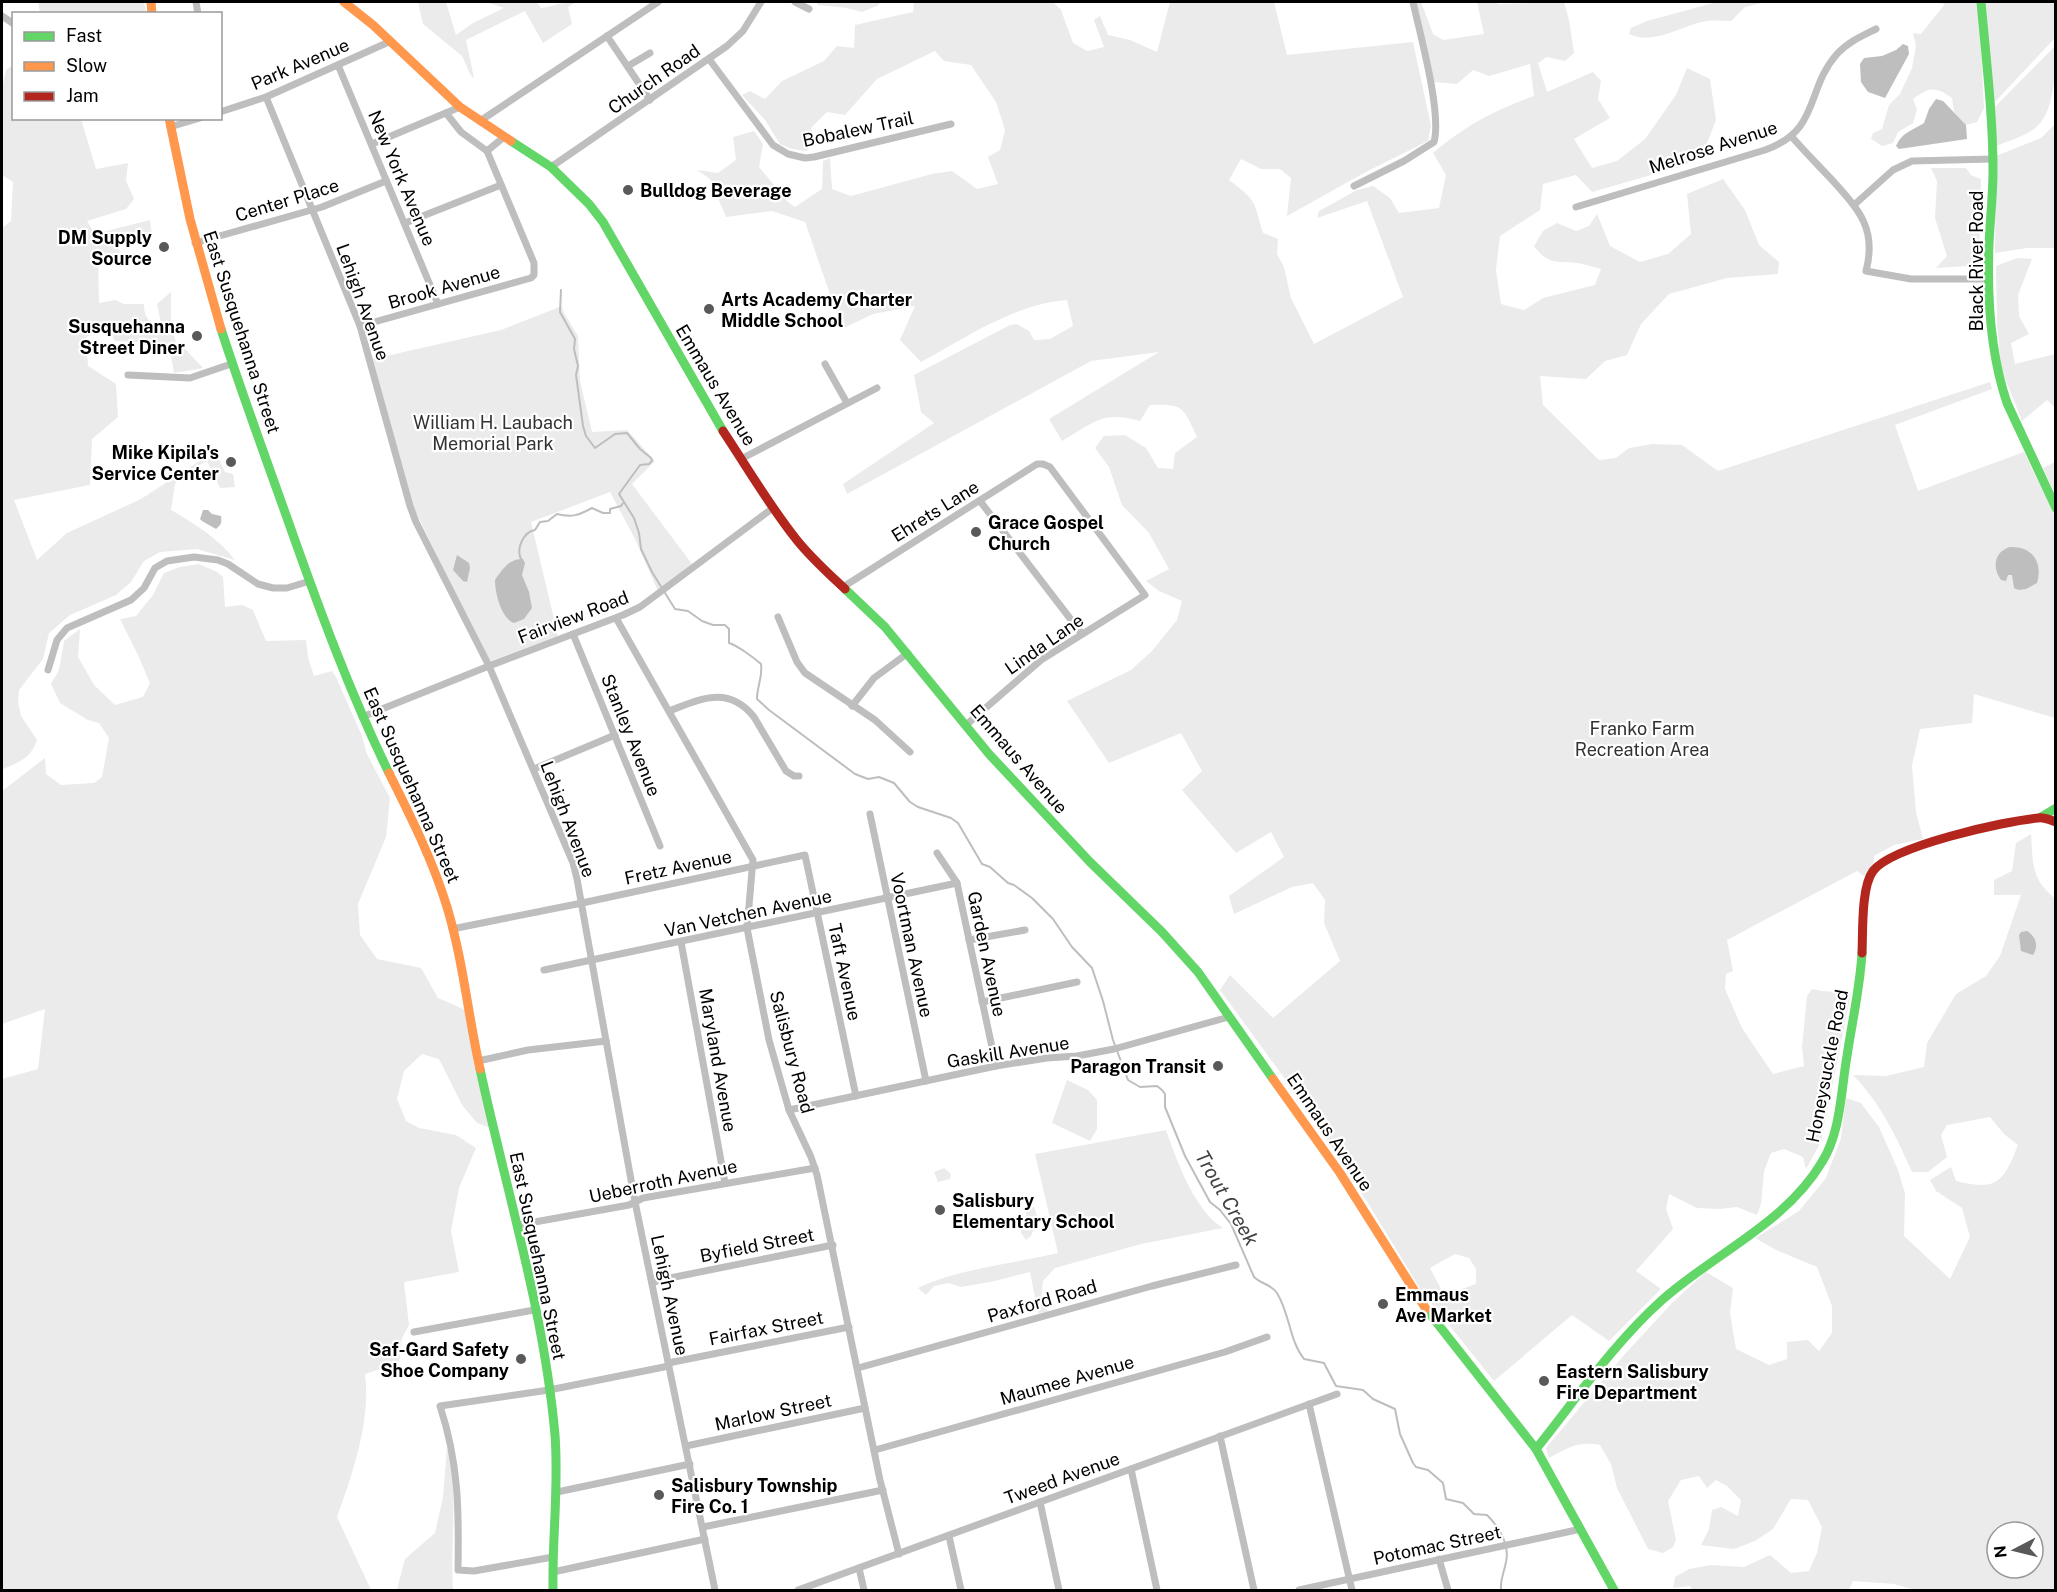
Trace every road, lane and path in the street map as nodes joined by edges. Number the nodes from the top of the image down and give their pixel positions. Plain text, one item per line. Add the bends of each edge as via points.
1 (344, 2) edge
2 (658, 2) edge
3 (761, 2) edge
4 (795, 2) edge
5 (1413, 2) edge
6 (1982, 2) edge
7 (809, 9) dead end
8 (1876, 29) dead end
9 (607, 36) junction
10 (391, 41) junction
11 (650, 53) dead end
12 (709, 59) junction
13 (338, 65) junction
14 (628, 66) junction
15 (266, 97) junction
16 (650, 100) junction
17 (460, 107) junction
18 (222, 111) edge
19 (446, 113) junction
20 (188, 120) edge
21 (480, 121) junction
22 (170, 123) edge
23 (951, 124) dead end
24 (504, 137) junction
25 (1792, 137) junction
26 (372, 144) junction
27 (487, 151) junction
28 (1992, 159) junction
29 (551, 167) junction
30 (386, 180) junction
31 (501, 185) junction
32 (1354, 186) dead end
33 (1854, 205) junction
34 (1576, 207) dead end
35 (312, 210) junction
36 (405, 223) junction
37 (195, 243) junction
38 (1989, 279) junction
39 (438, 304) junction
40 (360, 326) junction
41 (231, 364) junction
42 (825, 364) dead end
43 (128, 375) dead end
44 (877, 388) dead end
45 (847, 403) junction
46 (741, 459) junction
47 (980, 501) junction
48 (773, 508) junction
49 (2055, 508) edge
50 (310, 581) junction
51 (843, 587) junction
52 (1145, 595) joint
53 (777, 617) dead end
54 (616, 618) junction
55 (573, 634) junction
56 (1082, 634) junction
57 (908, 653) junction
58 (489, 666) junction
59 (48, 670) dead end
60 (852, 706) junction
61 (669, 711) junction
62 (362, 717) junction
63 (966, 725) junction
64 (615, 735) junction
65 (910, 752) dead end
66 (534, 769) junction
67 (799, 776) dead end
68 (2055, 808) edge
69 (870, 814) dead end
70 (2041, 817) junction
71 (2055, 822) edge
72 (660, 846) dead end
73 (937, 854) dead end
74 (805, 855) joint
75 (753, 866) junction
76 (957, 883) junction
77 (887, 898) junction
78 (582, 903) junction
79 (818, 913) junction
80 (747, 928) junction
81 (452, 929) junction
82 (1025, 930) dead end
83 (969, 940) junction
84 (681, 942) junction
85 (592, 961) junction
86 (544, 970) dead end
87 (1077, 982) dead end
88 (982, 1002) junction
89 (1229, 1017) junction
90 (606, 1041) junction
91 (478, 1061) junction
92 (996, 1066) junction
93 (926, 1081) junction
94 (856, 1096) junction
95 (789, 1110) junction
96 (815, 1168) junction
97 (725, 1183) junction
98 (635, 1202) junction
99 (518, 1225) junction
100 (832, 1245) junction
101 (1236, 1265) dead end
102 (652, 1283) junction
103 (534, 1310) junction
104 (849, 1327) junction
105 (414, 1332) dead end
106 (1266, 1337) dead end
107 (669, 1365) junction
108 (858, 1368) junction
109 (549, 1390) junction
110 (1337, 1394) dead end
111 (1310, 1404) junction
112 (865, 1408) junction
113 (1220, 1436) junction
114 (686, 1446) junction
115 (1536, 1449) junction
116 (874, 1450) junction
117 (690, 1464) junction
118 (1131, 1469) junction
119 (883, 1490) junction
120 (557, 1492) junction
121 (1040, 1502) junction
122 (703, 1527) junction
123 (1581, 1529) junction
124 (950, 1536) junction
125 (705, 1539) junction
126 (899, 1554) junction
127 (553, 1557) junction
128 (1439, 1559) junction
129 (859, 1568) junction
130 (553, 1572) junction
131 (1348, 1580) junction
132 (554, 1590) edge
133 (715, 1590) edge
134 (798, 1590) edge
135 (864, 1590) edge
136 (961, 1590) edge
137 (1059, 1590) edge
138 (1157, 1590) edge
139 (1254, 1590) edge
140 (1299, 1590) edge
141 (1352, 1590) edge
142 (1448, 1590) edge
143 (1614, 1590) edge

1 - 10 main road, Emmaus Avenue
2 - 9 street
3 - 12 street, Church Road via 743,31
4 - 7 street
5 - 32 street via 1428,70 1437,130 1434,142
6 - 28 main road, Black River Road
8 - 25 street, Melrose Avenue via 1837,54
9 - 14 street
9 - 21 street
10 - 13 street, Park Avenue
10 - 17 main road, Emmaus Avenue
11 - 14 street
12 - 16 street, Church Road
12 - 23 street, Bobalew Trail via 773,145 796,157 820,156
13 - 15 street, Park Avenue
13 - 26 street, New York Avenue
14 - 16 street
15 - 18 street, Park Avenue
15 - 35 street, Lehigh Avenue
16 - 29 street, Church Road
17 - 19 street
17 - 21 main road, Emmaus Avenue
19 - 26 street
19 - 27 street via 461,132
20 - 22 street
21 - 24 main road, Emmaus Avenue
22 - 37 main road, East Susquehanna Street
24 - 27 street
24 - 29 main road, Emmaus Avenue
25 - 33 street
25 - 34 street, Melrose Avenue via 1765,150
26 - 30 street, New York Avenue
27 - 31 street
28 - 33 street via 1912,161 1893,170
28 - 38 main road, Black River Road
29 - 46 main road, Emmaus Avenue via 603,222
30 - 35 street, Center Place
30 - 36 street, New York Avenue
31 - 36 street
31 - 39 street, Brook Avenue via 535,273 531,278
33 - 38 street via 1869,237 1866,271 1911,279
35 - 37 street, Center Place
35 - 40 street, Lehigh Avenue
36 - 39 street, New York Avenue
37 - 41 main road, East Susquehanna Street
38 - 49 main road, Black River Road via 1992,341 2001,385
39 - 40 street, Brook Avenue
40 - 58 street, Lehigh Avenue via 410,506
41 - 43 street via 189,378
41 - 50 main road, East Susquehanna Street
42 - 45 street
44 - 45 street
45 - 46 street
46 - 48 main road, Emmaus Avenue
47 - 51 street, Ehrets Lane
47 - 52 street, Ehrets Lane via 1037,464 1050,467
47 - 56 street
48 - 51 main road, Emmaus Avenue via 803,548
48 - 54 street, Fairview Road via 662,592
50 - 59 street via 273,588 258,584 218,560 194,557 167,561 155,568 144,588 131,600 67,628 57,640
50 - 62 main road, East Susquehanna Street
51 - 57 main road, Emmaus Avenue
52 - 56 street, Linda Lane
53 - 60 street via 802,670
54 - 55 street, Fairview Road
54 - 61 street, Salisbury Road
55 - 58 street, Fairview Road
55 - 64 street, Stanley Avenue
56 - 63 street, Linda Lane via 1032,666
57 - 60 street via 874,678
57 - 63 main road, Emmaus Avenue
58 - 62 street, Fairview Road
58 - 66 street, Lehigh Avenue
60 - 65 street via 875,720
61 - 67 street via 710,697 736,701 749,710 786,771
61 - 75 street, Salisbury Road
62 - 81 main road, East Susquehanna Street via 439,883
63 - 89 main road, Emmaus Avenue via 1055,825 1177,948
64 - 66 street
64 - 72 street, Stanley Avenue
66 - 78 street, Lehigh Avenue via 573,863
68 - 70 main road
69 - 77 street, Voortman Avenue
70 - 71 main road
70 - 115 main road, Honeysuckle Road via 1930,842 1885,859 1875,868 1866,889 1861,968 1834,1130 1819,1169 1790,1202 1661,1301
73 - 76 street, Garden Avenue
74 - 75 street, Fretz Avenue
74 - 79 street, Taft Avenue
75 - 78 street, Fretz Avenue
75 - 80 street, Salisbury Road
76 - 77 street, Van Vetchen Avenue
76 - 83 street, Garden Avenue
77 - 79 street, Van Vetchen Avenue
77 - 93 street, Voortman Avenue
78 - 81 street, Fretz Avenue
78 - 85 street, Lehigh Avenue
79 - 80 street, Van Vetchen Avenue
79 - 94 street, Taft Avenue
80 - 84 street, Van Vetchen Avenue
80 - 95 street, Salisbury Road via 769,1040
81 - 91 main road, East Susquehanna Street
82 - 83 street
83 - 88 street, Garden Avenue
84 - 85 street, Van Vetchen Avenue
84 - 97 street, Maryland Avenue
85 - 86 street, Van Vetchen Avenue
85 - 90 street, Lehigh Avenue
87 - 88 street
88 - 92 street, Garden Avenue
89 - 92 street, Gaskill Avenue via 1117,1048
89 - 115 main road, Emmaus Avenue via 1340,1173 1421,1303
90 - 91 street via 528,1050
90 - 98 street, Lehigh Avenue
91 - 99 main road, East Susquehanna Street
92 - 93 street, Gaskill Avenue
93 - 94 street, Gaskill Avenue
94 - 95 street, Gaskill Avenue
95 - 96 street, Salisbury Road
96 - 97 street, Ueberroth Avenue
96 - 100 street, Salisbury Road
97 - 98 street, Ueberroth Avenue
98 - 99 street, Ueberroth Avenue
98 - 102 street, Lehigh Avenue
99 - 103 main road, East Susquehanna Street
100 - 102 street, Byfield Street
100 - 104 street, Salisbury Road
101 - 108 street, Paxford Road
102 - 107 street, Lehigh Avenue
103 - 105 street
103 - 109 main road, East Susquehanna Street
104 - 107 street, Fairfax Street
104 - 108 street, Salisbury Road
106 - 116 street, Maumee Avenue via 1225,1352
107 - 109 street, Fairfax Street
107 - 114 street, Lehigh Avenue
108 - 112 street, Salisbury Road
109 - 120 main road, East Susquehanna Street
109 - 127 street, Fairfax Street via 441,1406 458,1488 458,1570 474,1571
110 - 111 street, Tweed Avenue
111 - 113 street, Tweed Avenue
111 - 131 street
112 - 114 street, Marlow Street
112 - 116 street, Salisbury Road
113 - 118 street, Tweed Avenue
113 - 139 street
114 - 117 street, Lehigh Avenue
115 - 123 main road, Emmaus Avenue
116 - 119 street, Salisbury Road
117 - 120 street
117 - 122 street, Lehigh Avenue
118 - 121 street, Tweed Avenue
118 - 138 street
119 - 122 street
119 - 126 street, Salisbury Road
120 - 127 main road, East Susquehanna Street
121 - 124 street, Tweed Avenue
121 - 137 street
122 - 125 street, Lehigh Avenue
123 - 128 street, Potomac Street
123 - 143 main road, Emmaus Avenue
124 - 126 street, Tweed Avenue
124 - 136 street
125 - 130 street
125 - 133 street, Lehigh Avenue
126 - 129 street, Tweed Avenue
127 - 130 main road, East Susquehanna Street
128 - 131 street, Potomac Street
128 - 142 street
129 - 134 street, Tweed Avenue
129 - 135 street
130 - 132 main road, East Susquehanna Street
131 - 140 street, Potomac Street
131 - 141 street

